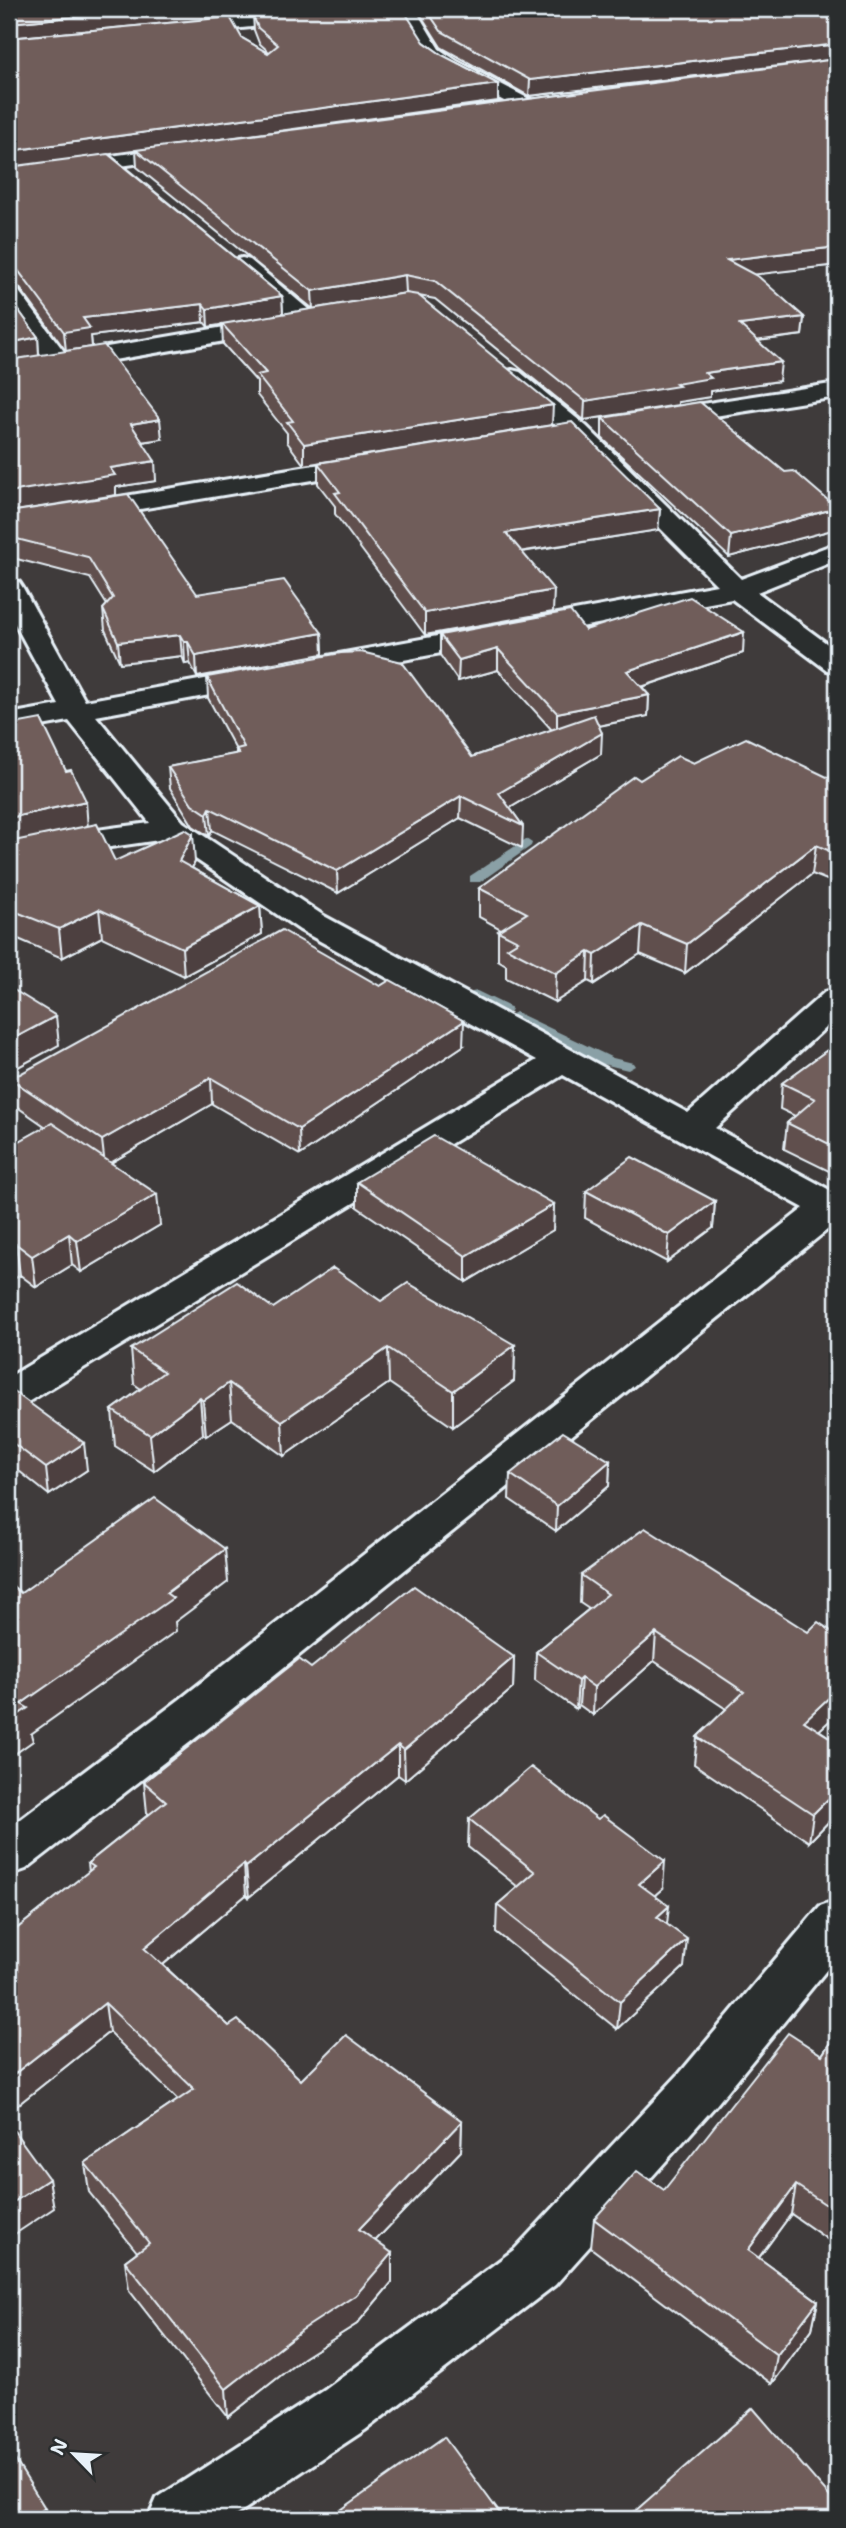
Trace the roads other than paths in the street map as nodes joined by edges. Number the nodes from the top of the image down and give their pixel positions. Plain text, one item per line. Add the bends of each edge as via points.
1 (406, 9) edge
2 (330, 15) edge
3 (243, 23) edge
4 (168, 30) edge
5 (471, 113) edge
6 (209, 148) edge
7 (113, 161) junction
8 (9, 176) edge
9 (134, 178) edge
10 (227, 253) edge
11 (9, 294) edge
12 (332, 316) edge
13 (307, 320) junction
14 (491, 360) edge
15 (60, 363) junction
16 (9, 371) edge
17 (837, 390) edge
18 (632, 422) edge
19 (604, 426) edge
20 (577, 431) junction
21 (550, 435) edge
22 (388, 461) edge
23 (9, 523) edge
24 (837, 551) edge
25 (9, 588) edge
26 (737, 590) junction
27 (837, 664) edge
28 (77, 712) junction
29 (9, 723) edge
30 (172, 829) junction
31 (9, 860) edge
32 (312, 923) junction
33 (276, 943) edge
34 (837, 999) edge
35 (561, 1061) junction
36 (692, 1129) junction
37 (834, 1208) edge
38 (9, 1395) edge
39 (9, 1854) edge
40 (837, 1921) edge
41 (178, 2519) edge

1 - 5 street via 432,52 533,104
2 - 3 street
3 - 4 street
6 - 7 street
7 - 8 street
7 - 9 street
10 - 13 street
11 - 15 street
12 - 13 street
13 - 15 street
14 - 20 street
15 - 16 street
17 - 18 street
19 - 20 street
20 - 21 street
20 - 26 street
22 - 23 street
24 - 26 street
25 - 28 street
26 - 27 street
26 - 28 street
28 - 29 street
28 - 30 street
30 - 31 street via 79,843
30 - 32 street
32 - 33 street
32 - 35 street
34 - 36 street
35 - 36 street
35 - 38 street
36 - 37 street
37 - 39 street via 195,1713
40 - 41 street via 698,2088 535,2267 345,2410

